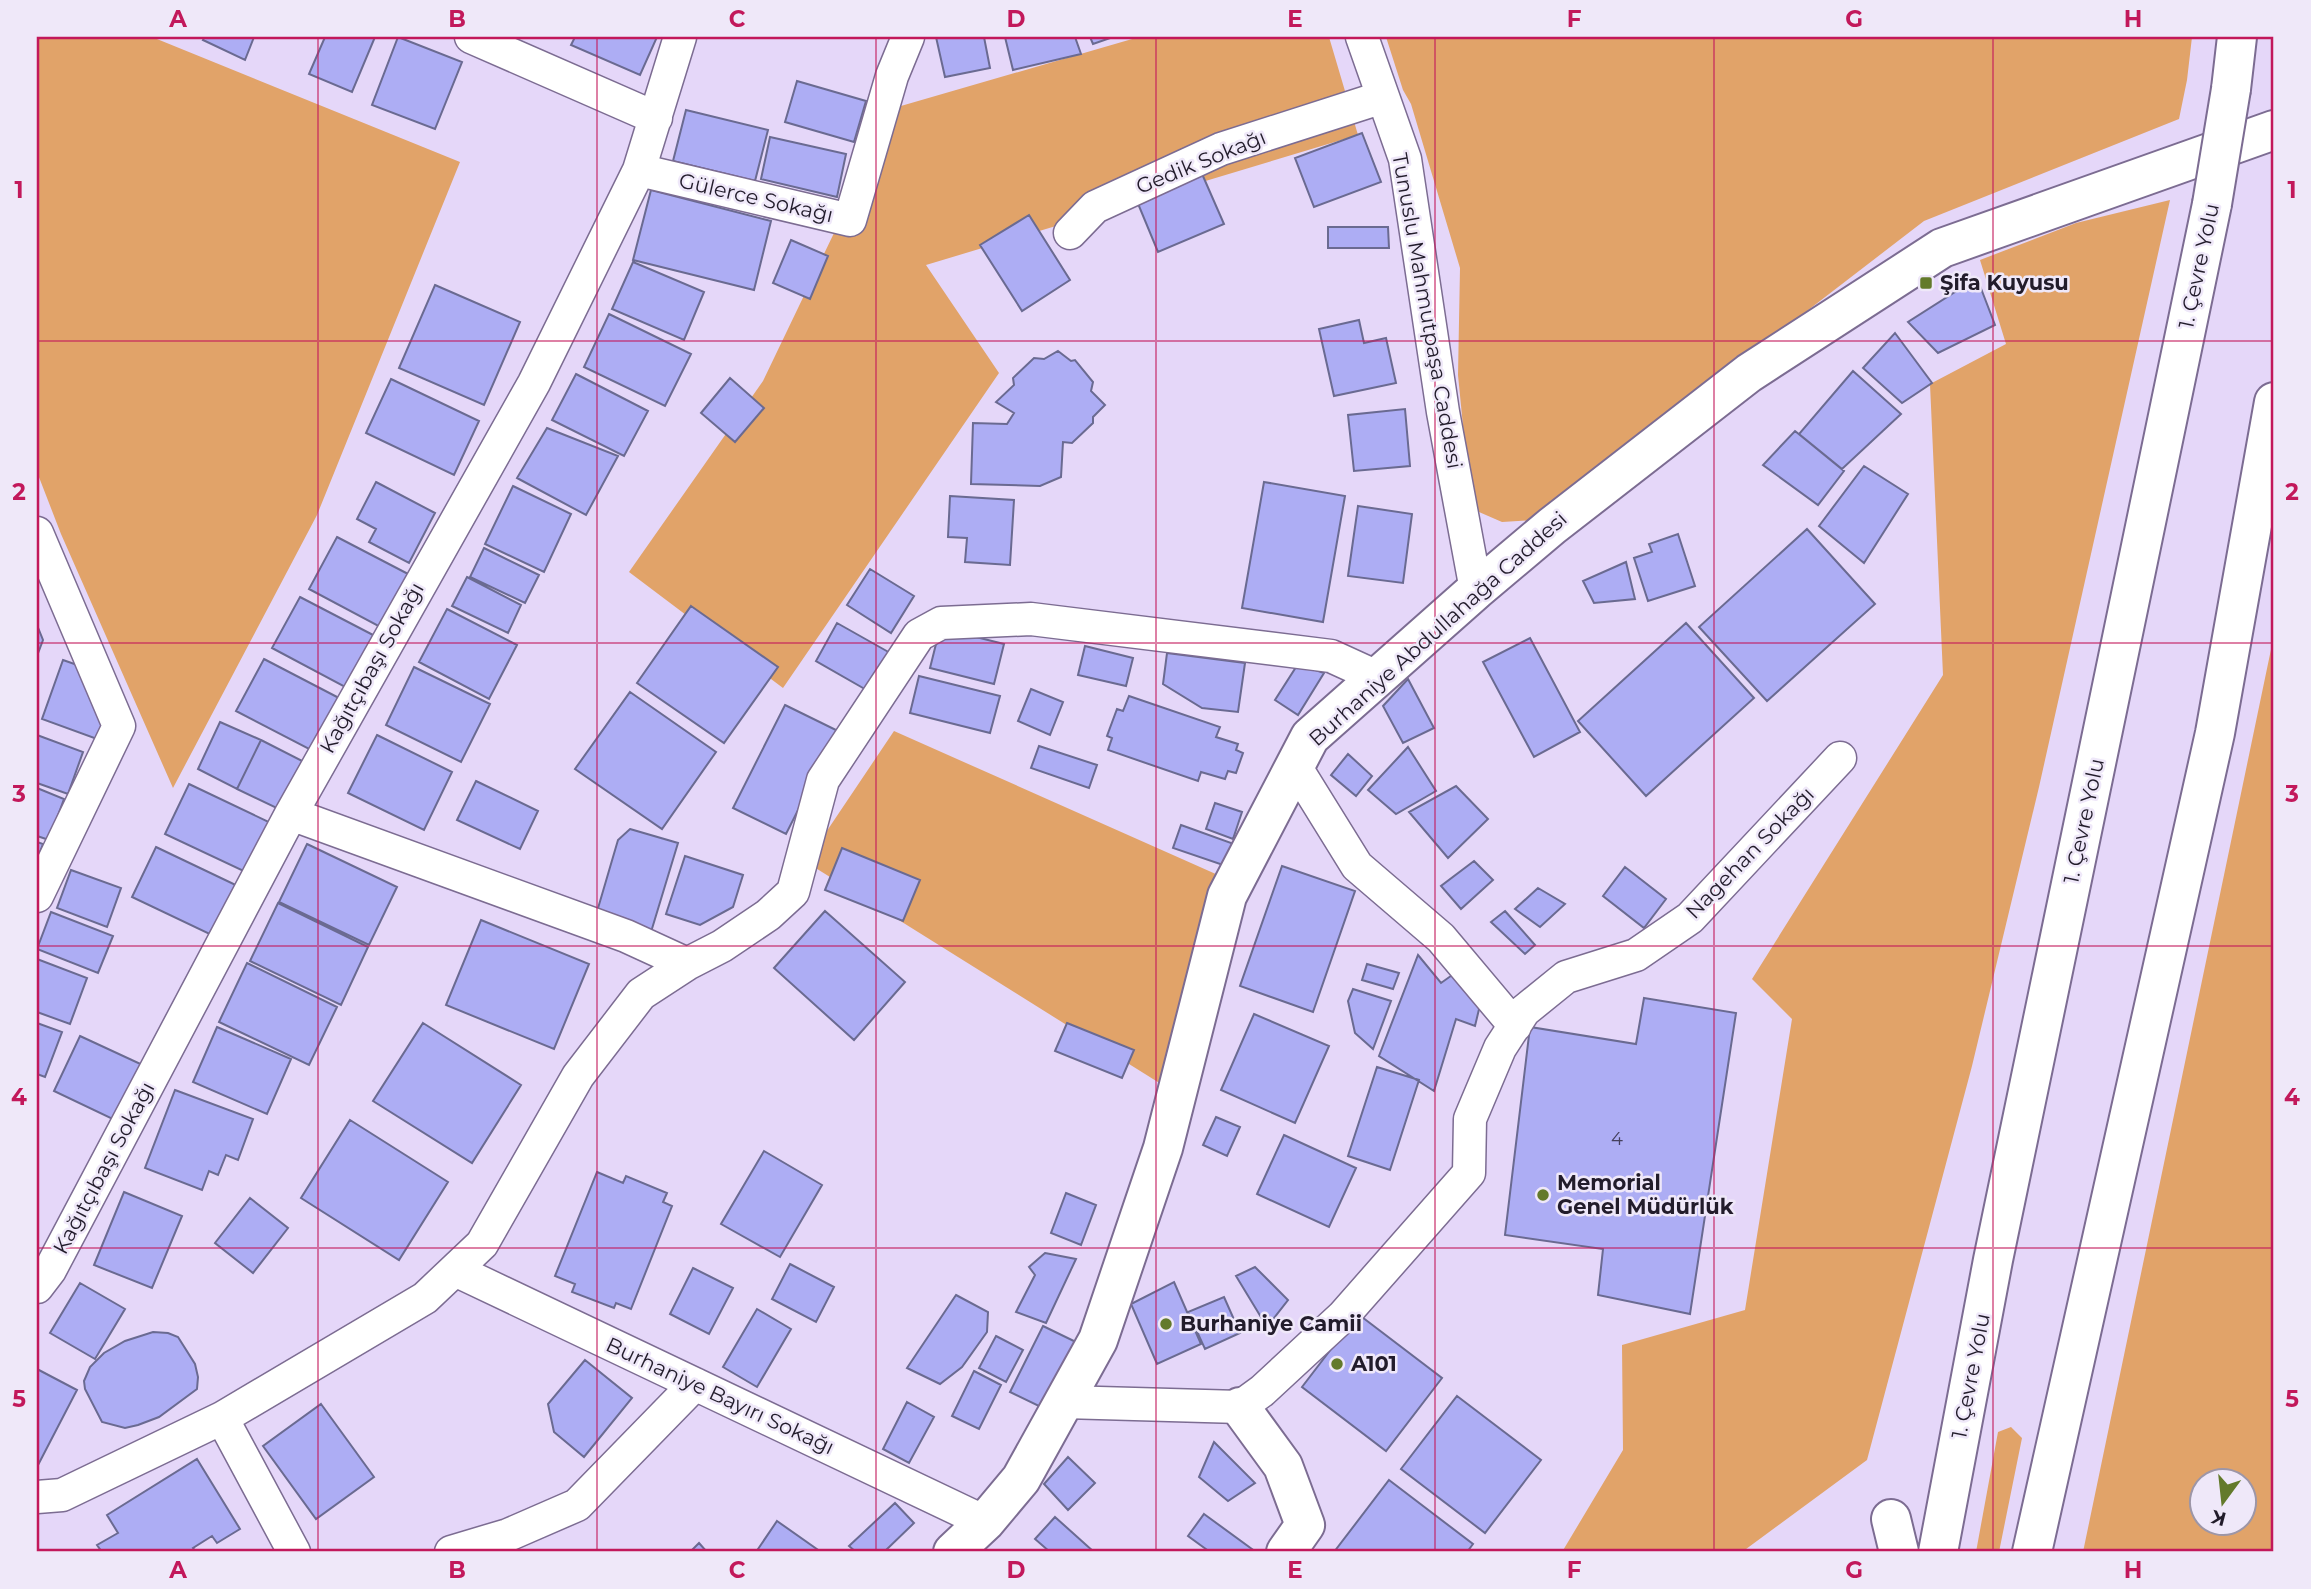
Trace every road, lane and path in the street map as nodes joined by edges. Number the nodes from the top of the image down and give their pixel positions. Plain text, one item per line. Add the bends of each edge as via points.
1 (471, 37) edge
2 (680, 37) edge
3 (908, 37) edge
4 (1362, 37) edge
5 (2237, 37) edge
6 (1383, 97) junction
7 (656, 118) junction
8 (2274, 130) edge
9 (639, 170) junction
10 (1070, 233) dead end
11 (2274, 401) edge
12 (37, 533) edge
13 (1476, 590) junction
14 (1377, 677) junction
15 (1840, 758) dead end
16 (1295, 766) junction
17 (290, 814) junction
18 (37, 896) edge
19 (687, 964) junction
20 (1515, 1026) junction
21 (455, 1270) junction
22 (37, 1287) edge
23 (695, 1384) junction
24 (1063, 1402) junction
25 (1240, 1407) junction
26 (222, 1418) junction
27 (37, 1497) edge
28 (985, 1522) junction
29 (294, 1552) edge
30 (451, 1552) edge
31 (953, 1552) edge
32 (1286, 1552) edge
33 (1938, 1552) edge
34 (2032, 1552) edge

1 - 7 street
2 - 7 street, Kağıtçıbaşı Sokağı
3 - 9 street, Gülerce Sokağı via 849,220
4 - 6 street, Tunuslu Mahmutpaşa Caddesi
5 - 33 main road, 1. Çevre Yolu, bridge via 2212,204 1993,1260
6 - 10 street, Gedik Sokağı via 1221,149 1095,207
6 - 13 street, Tunuslu Mahmutpaşa Caddesi via 1405,159 1443,412
7 - 9 street, Kağıtçıbaşı Sokağı
8 - 13 main road, Burhaniye Abdullahağa Caddesi via 1942,248 1749,373
9 - 17 street, Kağıtçıbaşı Sokağı via 534,383
11 - 34 main road via 2215,733
12 - 18 street via 118,726
13 - 14 main road, Burhaniye Abdullahağa Caddesi
14 - 16 main road, Burhaniye Abdullahağa Caddesi via 1310,737
14 - 19 street via 1331,656 1059,622 942,624 919,635 823,780 793,892 759,921
15 - 20 street, Nagehan Sokağı via 1690,918 1636,955 1566,976 1524,1011
16 - 20 street via 1357,866 1441,938
16 - 24 main road, Burhaniye Abdullahağa Caddesi via 1227,896 1163,1149 1098,1340
17 - 19 street via 626,936
17 - 22 street, Kağıtçıbaşı Sokağı
19 - 21 street via 641,994 579,1076 482,1244
20 - 25 street, Nagehan Sokağı via 1500,1048 1470,1119 1469,1173 1343,1316
21 - 23 street, Burhaniye Bayırı Sokağı
21 - 26 street via 425,1298
23 - 28 street, Burhaniye Bayırı Sokağı
23 - 30 street via 577,1505 508,1535
24 - 25 street
24 - 28 main road, Burhaniye Abdullahağa Caddesi via 1021,1479
25 - 32 main road via 1283,1466 1305,1525
26 - 27 street via 62,1495
26 - 29 street
28 - 31 main road, Burhaniye Abdullahağa Caddesi

